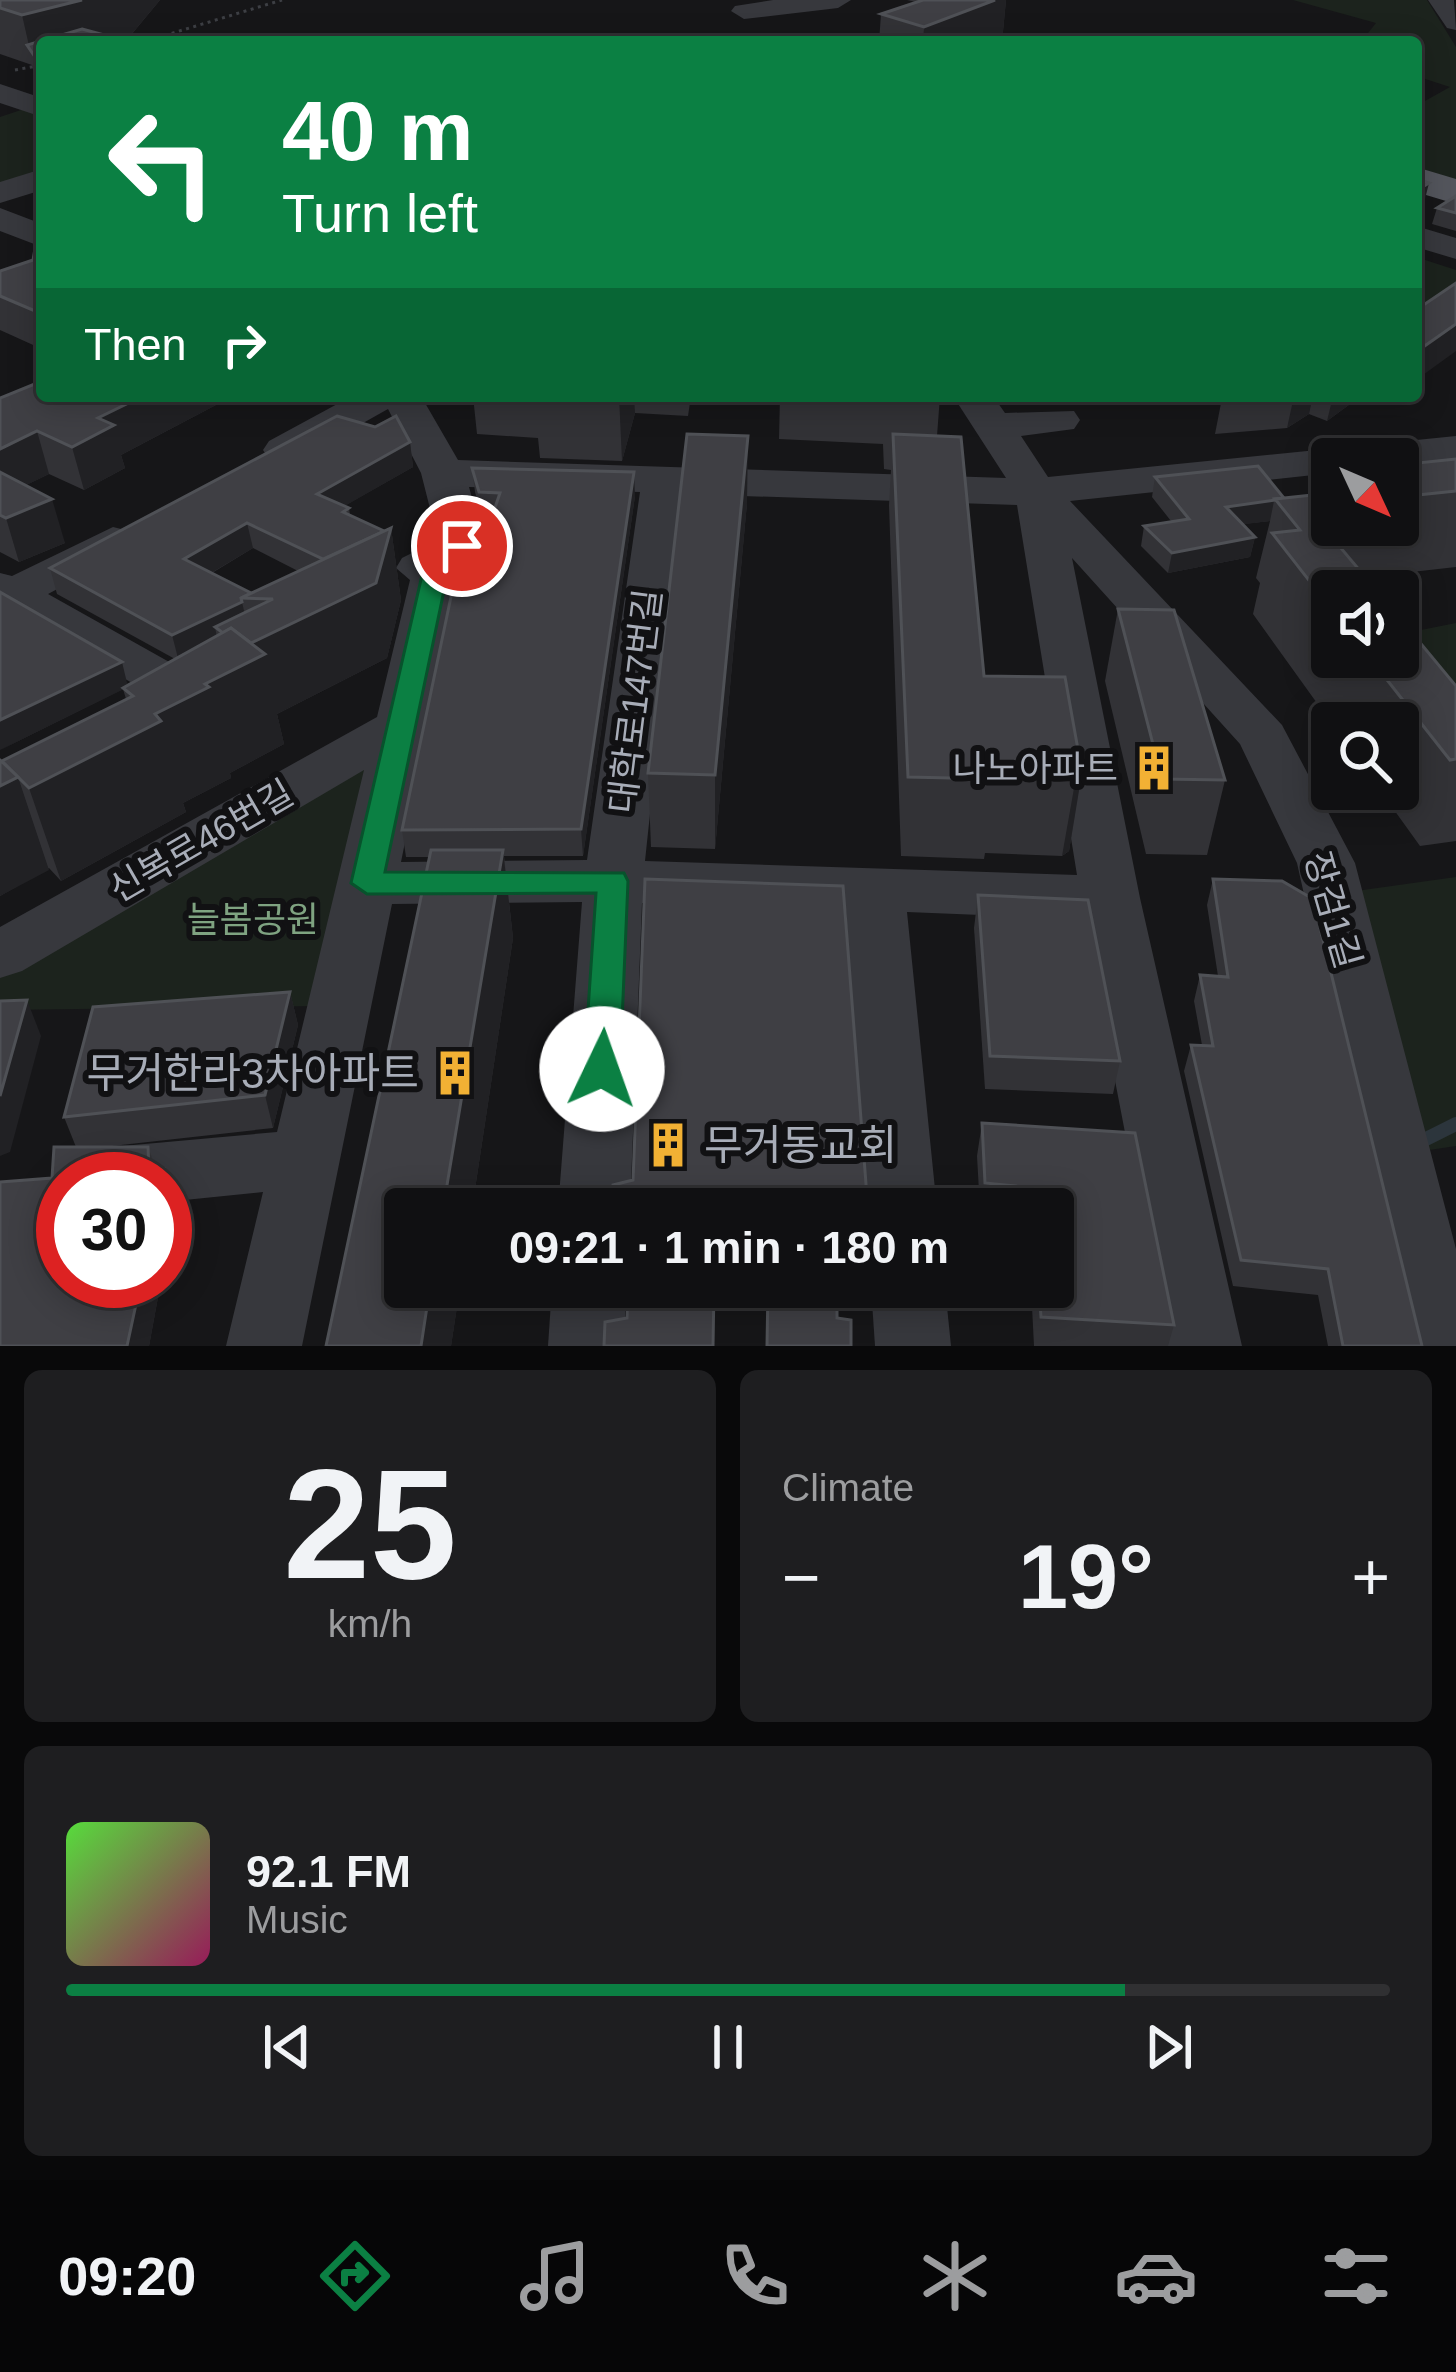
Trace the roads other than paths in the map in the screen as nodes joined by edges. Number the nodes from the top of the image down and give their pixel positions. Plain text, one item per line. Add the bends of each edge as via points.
1 (838, 0) edge
2 (1441, 0) edge
3 (741, 5) edge
4 (1456, 22) edge
5 (761, 36) edge
6 (0, 93) edge
7 (36, 106) edge
8 (36, 180) edge
9 (1422, 181) edge
10 (1456, 192) edge
11 (0, 193) edge
12 (0, 218) edge
13 (36, 234) edge
14 (1422, 238) edge
15 (1456, 249) edge
16 (371, 402) edge
17 (404, 402) edge
18 (982, 412) edge
19 (1060, 420) dead end
20 (1456, 449) edge
21 (1419, 452) edge
22 (1311, 462) edge
23 (443, 473) junction
24 (239, 474) edge
25 (663, 482) junction
26 (1037, 491) junction
27 (157, 518) edge
28 (439, 558) junction
29 (378, 588) edge
30 (6, 591) edge
31 (1136, 600) junction
32 (1063, 629) junction
33 (118, 718) edge
34 (401, 726) junction
35 (613, 881) junction
36 (367, 883) junction
37 (875, 893) junction
38 (1110, 898) junction
39 (0, 955) edge
40 (306, 1159) junction
41 (192, 1170) edge
42 (595, 1188) edge
43 (899, 1188) edge
44 (589, 1308) edge
45 (910, 1308) edge
46 (264, 1346) edge
47 (586, 1346) edge
48 (913, 1346) edge
49 (1204, 1346) edge
50 (1443, 1346) edge

1 - 3 street
2 - 4 street
3 - 5 street
6 - 7 street
8 - 11 street
9 - 10 main road
12 - 13 street
14 - 15 street
16 - 24 street
17 - 23 street
18 - 19 street
18 - 26 street, 장검1길
20 - 21 street
22 - 26 street
23 - 25 street
23 - 28 street via 462,546
25 - 26 street
25 - 35 street, 대학로147번길
26 - 31 street, 장검1길
26 - 32 street, 장검1길
27 - 30 street
28 - 29 street
28 - 34 street
30 - 33 street via 198,678
31 - 32 street
31 - 50 street, 장검1길 via 1263,737 1326,862
32 - 38 street, 장검1길
34 - 36 street
34 - 39 street, 신복로46번길
35 - 36 street
35 - 37 street
35 - 42 street, 대학로147번길
36 - 40 street
37 - 38 street
37 - 43 street
38 - 49 street, 장검1길
40 - 41 street
40 - 46 street
44 - 47 street
45 - 48 street

